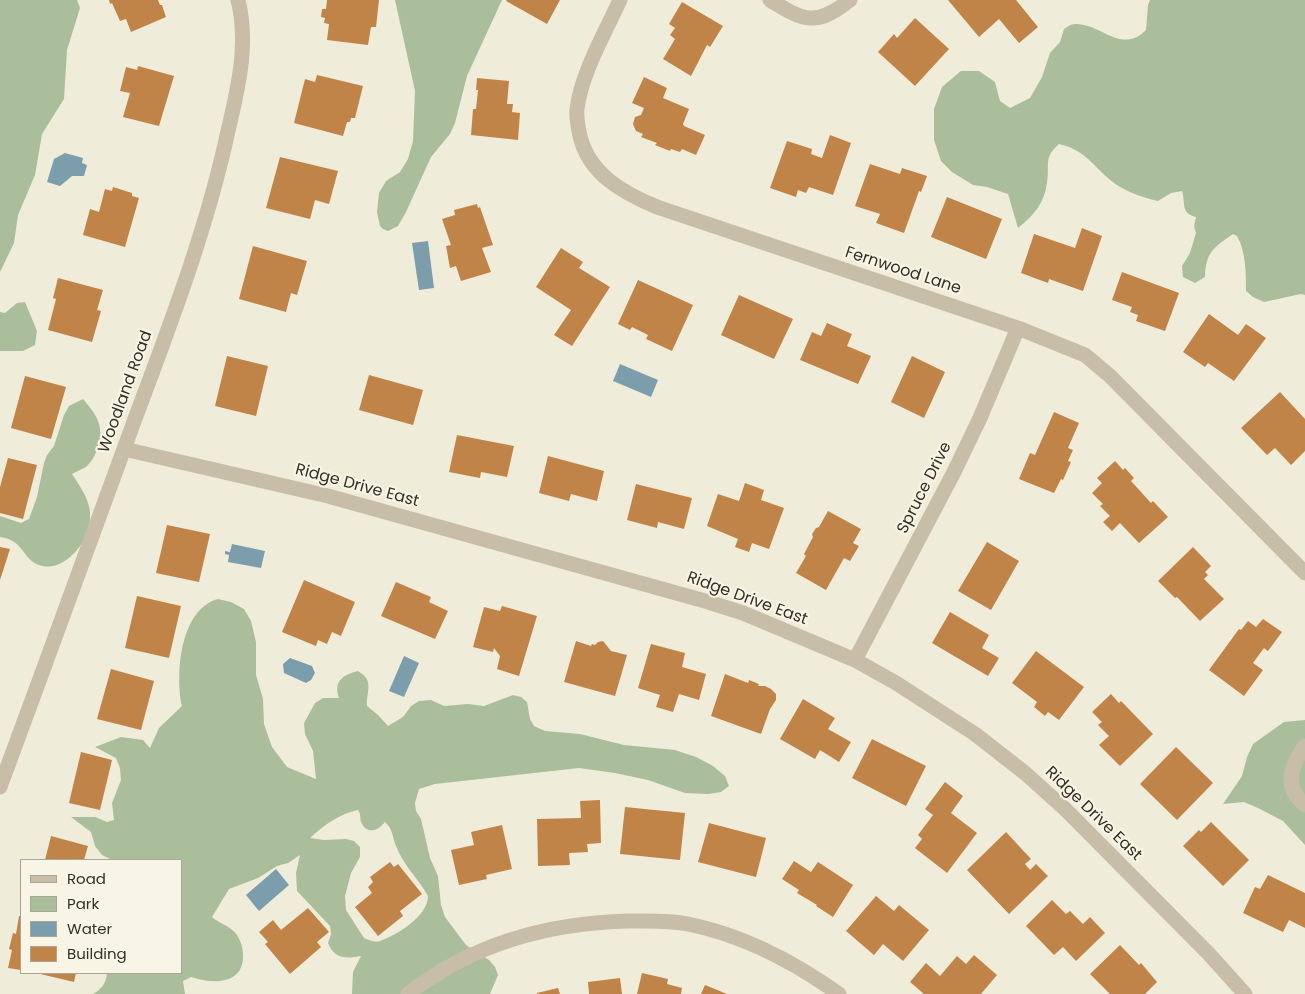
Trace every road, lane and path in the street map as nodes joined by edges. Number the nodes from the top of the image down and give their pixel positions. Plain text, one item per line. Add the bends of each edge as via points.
1 (238, 0) edge
2 (620, 0) edge
3 (770, 0) edge
4 (850, 0) edge
5 (1018, 328) junction
6 (124, 449) junction
7 (1305, 573) edge
8 (855, 660) junction
9 (1305, 746) edge
10 (0, 787) edge
11 (1305, 805) edge
12 (408, 994) edge
13 (839, 994) edge
14 (1245, 994) edge

1 - 6 street, Woodland Road via 243,46 240,77 219,172 191,264
2 - 5 street, Fernwood Lane via 586,77 576,111 582,145 588,158 605,177 634,198 657,207
3 - 4 street via 794,14 812,19 828,14
5 - 7 street, Fernwood Lane via 1074,350 1096,363
5 - 8 street, Spruce Drive via 954,472
6 - 8 street, Ridge Drive East via 328,496 705,600
6 - 10 street, Woodland Road
8 - 14 street, Ridge Drive East via 944,713 1025,773 1088,831 1210,954
9 - 11 street via 1294,762 1290,777 1297,797
12 - 13 street via 459,961 512,938 552,928 652,920 688,924 745,941 811,974

